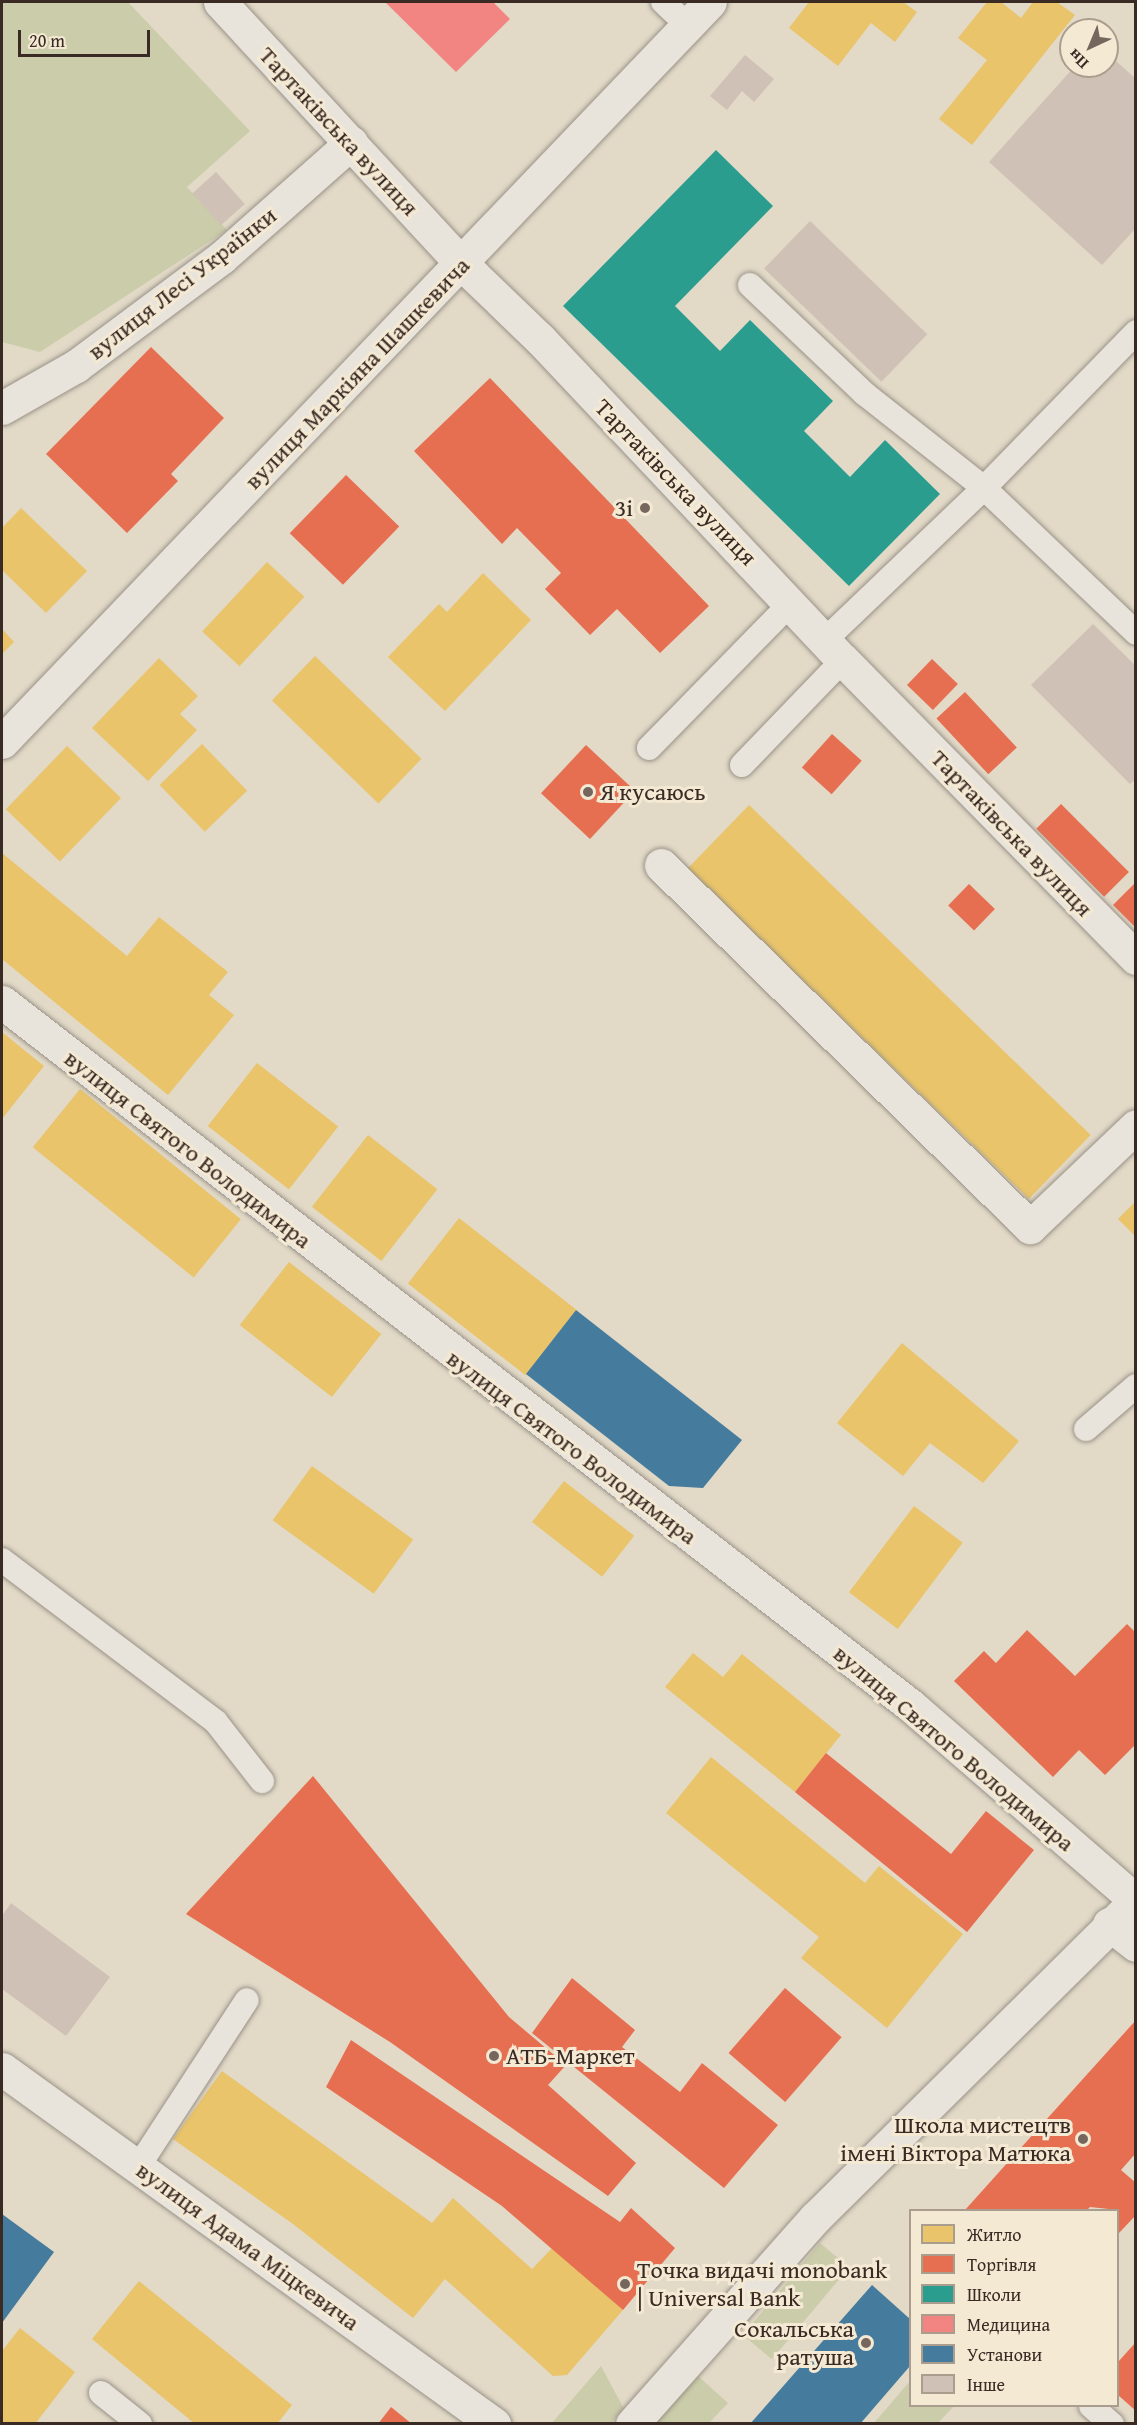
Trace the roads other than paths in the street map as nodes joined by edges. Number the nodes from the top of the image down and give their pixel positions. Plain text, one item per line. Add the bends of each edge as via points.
1 (220, 2) edge
2 (663, 2) edge
3 (710, 2) edge
4 (688, 25) junction
5 (351, 143) junction
6 (460, 263) junction
7 (750, 285) dead end
8 (1136, 332) edge
9 (2, 408) edge
10 (984, 488) junction
11 (791, 603) junction
12 (1136, 633) edge
13 (834, 650) junction
14 (2, 742) edge
15 (649, 748) dead end
16 (742, 765) dead end
17 (661, 865) dead end
18 (1136, 958) edge
19 (2, 1002) edge
20 (1136, 1126) edge
21 (1136, 1386) edge
22 (1086, 1429) dead end
23 (2, 1560) edge
24 (262, 1781) dead end
25 (1135, 1900) edge
26 (1109, 1924) junction
27 (1136, 1945) edge
28 (247, 2000) dead end
29 (2, 2069) edge
30 (138, 2167) junction
31 (100, 2393) dead end
32 (1092, 2407) edge
33 (140, 2424) edge
34 (494, 2424) edge
35 (632, 2424) edge
36 (1112, 2424) edge

1 - 5 street, Тартаківська вулиця
2 - 4 lane
3 - 4 street, вулиця Маркіяна Шашкевича
4 - 6 street, вулиця Маркіяна Шашкевича
5 - 6 street, Тартаківська вулиця
5 - 9 street, вулиця Лесі Українки via 221,258 76,366
6 - 11 street, Тартаківська вулиця via 540,339
6 - 14 street, вулиця Маркіяна Шашкевича
7 - 10 lane via 865,394
8 - 10 lane
10 - 12 lane
10 - 13 lane
11 - 13 street, Тартаківська вулиця
11 - 15 lane
13 - 16 lane
13 - 18 street, Тартаківська вулиця
17 - 20 street via 1030,1227
19 - 25 street, вулиця Святого Володимира via 910,1705
21 - 22 lane
23 - 24 lane via 216,1722
25 - 26 street
26 - 27 street
26 - 35 street via 815,2218
28 - 30 lane
29 - 30 street, вулиця Адама Міцкевича
30 - 34 street, вулиця Адама Міцкевича
31 - 33 lane
32 - 36 lane

